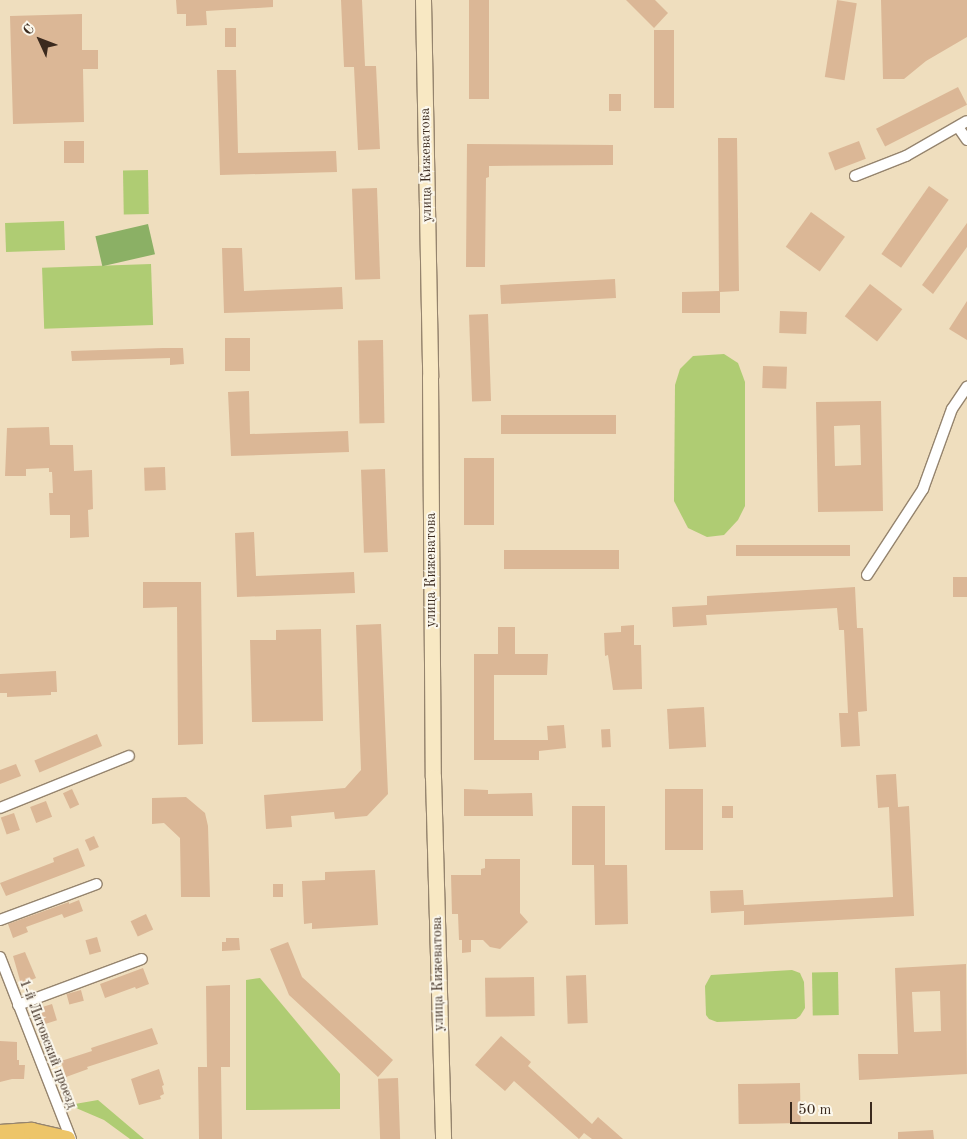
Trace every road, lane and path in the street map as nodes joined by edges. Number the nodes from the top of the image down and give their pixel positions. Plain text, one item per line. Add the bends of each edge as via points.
1 (423, 0) edge
2 (962, 124) edge
3 (967, 140) edge
4 (855, 176) dead end
5 (967, 387) edge
6 (867, 575) dead end
7 (129, 756) dead end
8 (0, 808) edge
9 (97, 884) dead end
10 (0, 920) edge
11 (0, 957) edge
12 (142, 959) dead end
13 (18, 1006) junction
14 (0, 1133) edge
15 (68, 1139) edge
16 (71, 1139) edge
17 (443, 1139) edge

1 - 17 main road, улица Кижеватова via 433,777
2 - 3 street
2 - 4 street via 906,156
5 - 6 street via 952,409 923,490
7 - 8 street
9 - 10 street
11 - 13 street, 1-й Литовский проезд
12 - 13 street
13 - 16 street, 1-й Литовский проезд
14 - 15 main road via 32,1131

